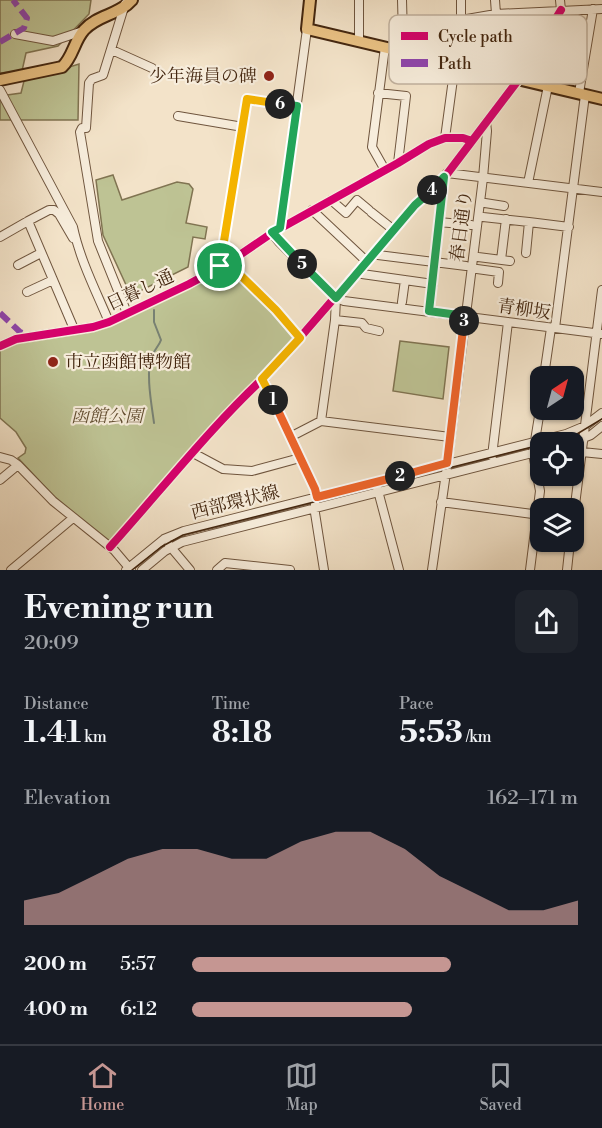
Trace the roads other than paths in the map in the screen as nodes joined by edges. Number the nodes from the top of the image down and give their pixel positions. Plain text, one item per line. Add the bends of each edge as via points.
1 (310, 0) edge
2 (359, 0) edge
3 (402, 0) edge
4 (460, 0) edge
5 (495, 0) edge
6 (560, 0) edge
7 (127, 3) edge
8 (598, 9) edge
9 (561, 10) junction
10 (496, 14) junction
11 (402, 15) edge
12 (461, 15) edge
13 (490, 15) edge
14 (558, 15) edge
15 (307, 29) junction
16 (83, 31) junction
17 (15, 34) dead end
18 (360, 41) junction
19 (385, 47) junction
20 (389, 48) edge
21 (112, 50) junction
22 (587, 67) edge
23 (152, 68) dead end
24 (0, 80) edge
25 (452, 84) edge
26 (515, 84) edge
27 (540, 84) edge
28 (584, 84) edge
29 (548, 86) junction
30 (0, 90) edge
31 (378, 93) junction
32 (582, 94) junction
33 (602, 99) edge
34 (297, 106) junction
35 (178, 116) dead end
36 (486, 122) junction
37 (243, 127) junction
38 (445, 138) junction
39 (472, 141) junction
40 (398, 163) junction
41 (385, 170) junction
42 (446, 175) junction
43 (483, 178) junction
44 (528, 183) junction
45 (573, 188) junction
46 (602, 192) edge
47 (331, 200) junction
48 (485, 203) dead end
49 (504, 206) dead end
50 (312, 210) junction
51 (483, 217) dead end
52 (506, 219) junction
53 (28, 221) junction
54 (439, 222) junction
55 (529, 222) junction
56 (471, 225) dead end
57 (390, 227) dead end
58 (568, 227) junction
59 (280, 228) junction
60 (272, 232) junction
61 (0, 237) edge
62 (76, 243) junction
63 (41, 253) junction
64 (526, 253) dead end
65 (378, 255) dead end
66 (478, 257) dead end
67 (363, 258) dead end
68 (501, 260) junction
69 (510, 261) dead end
70 (435, 262) junction
71 (224, 264) junction
72 (18, 266) dead end
73 (466, 266) dead end
74 (477, 269) dead end
75 (362, 274) dead end
76 (53, 280) junction
77 (405, 280) junction
78 (498, 283) dead end
79 (433, 284) junction
80 (602, 290) edge
81 (27, 292) dead end
82 (336, 298) junction
83 (402, 302) dead end
84 (429, 311) junction
85 (127, 313) junction
86 (465, 316) junction
87 (335, 320) junction
88 (109, 322) junction
89 (508, 322) junction
90 (553, 328) junction
91 (74, 330) junction
92 (378, 331) dead end
93 (599, 334) edge
94 (300, 338) junction
95 (0, 346) edge
96 (546, 366) edge
97 (262, 379) junction
98 (602, 413) edge
99 (321, 421) junction
100 (585, 426) junction
101 (602, 426) edge
102 (573, 432) edge
103 (584, 432) edge
104 (290, 437) junction
105 (450, 437) junction
106 (584, 438) edge
107 (530, 444) edge
108 (584, 452) edge
109 (193, 453) junction
110 (492, 453) junction
111 (530, 454) edge
112 (602, 454) edge
113 (0, 457) edge
114 (300, 458) junction
115 (491, 464) junction
116 (18, 465) junction
117 (446, 469) junction
118 (0, 480) edge
119 (376, 482) junction
120 (379, 491) junction
121 (317, 497) junction
122 (441, 502) junction
123 (316, 508) junction
124 (530, 514) edge
125 (72, 518) junction
126 (164, 539) junction
127 (110, 547) junction
128 (171, 547) junction
129 (533, 552) edge
130 (569, 552) edge
131 (129, 569) edge
132 (278, 569) edge
133 (11, 570) edge
134 (142, 570) edge
135 (190, 570) edge
136 (217, 570) edge
137 (290, 570) edge
138 (324, 570) edge
139 (399, 570) edge
140 (432, 570) edge
141 (530, 570) edge
142 (567, 570) edge

1 - 15 main road
2 - 18 street
3 - 11 street
4 - 12 street
5 - 10 street
6 - 9 street
7 - 16 main road
7 - 21 street
8 - 9 street
8 - 22 street
9 - 10 street
9 - 14 street
10 - 13 street
15 - 18 main road
15 - 34 street
16 - 17 street via 53,41
16 - 24 main road via 63,68
18 - 19 main road
19 - 20 main road
19 - 31 street
21 - 23 street
21 - 85 street via 104,75 89,83 86,128 80,132 98,242
25 - 38 street
26 - 36 street
27 - 29 main road
28 - 32 street
29 - 32 main road
29 - 44 street
30 - 62 street via 73,227
31 - 40 street via 406,96
31 - 41 street via 372,147
32 - 33 main road
32 - 45 street
34 - 37 street via 247,99
34 - 59 street
35 - 37 street
36 - 39 street
36 - 43 street, 春日通り
37 - 71 street
38 - 39 street
38 - 40 street, 日暮し通
39 - 42 street
40 - 41 street, 日暮し通
41 - 47 street, 日暮し通
42 - 43 street
42 - 54 street
42 - 82 street via 415,205
43 - 44 street
43 - 86 street, 春日通り
44 - 45 street
45 - 46 street
45 - 58 street
47 - 50 street, 日暮し通
47 - 57 street via 346,213 357,200
48 - 49 street
50 - 59 street, 日暮し通
50 - 67 street
51 - 52 street
52 - 55 street
52 - 68 street
53 - 61 street
53 - 62 street via 54,210
53 - 63 street
54 - 56 street
54 - 70 street
55 - 58 street
55 - 64 street
58 - 90 street
59 - 60 street, 日暮し通
60 - 71 street, 日暮し通
60 - 82 street
62 - 88 street
63 - 72 street
63 - 76 street
65 - 70 street
66 - 68 street
68 - 69 street
70 - 73 street
70 - 79 street
71 - 85 street, 日暮し通
71 - 94 street via 276,310
74 - 78 street via 499,272
75 - 77 street
76 - 81 street
76 - 91 street
77 - 79 street
77 - 83 street
79 - 84 street
80 - 93 street
82 - 84 street, 青柳坂
82 - 87 street
82 - 94 street
84 - 86 street, 青柳坂
85 - 88 street, 日暮し通
86 - 89 street, 青柳坂
86 - 105 street, 春日通り
87 - 92 street via 362,323
87 - 99 street
88 - 91 street, 日暮し通
89 - 90 street, 青柳坂
89 - 110 street
90 - 93 street, 青柳坂
90 - 96 street
91 - 95 street, 日暮し通 via 16,339
93 - 100 street
94 - 97 street
97 - 104 street
97 - 109 street
98 - 100 street, 西部環状線
99 - 104 street
99 - 105 street
100 - 102 street, 西部環状線
100 - 103 street
101 - 106 street
104 - 114 street
105 - 117 street, 春日通り
107 - 110 street, 西部環状線
108 - 112 street
109 - 114 street via 224,469 252,471
109 - 127 street
110 - 115 street
110 - 117 street, 西部環状線
111 - 115 street, 西部環状線
113 - 116 street
114 - 121 street
115 - 117 street, 西部環状線
116 - 118 street
116 - 125 street
117 - 119 street, 西部環状線
117 - 120 street, 西部環状線
117 - 122 street, 春日通り
119 - 120 street
119 - 121 street, 西部環状線
120 - 123 street, 西部環状線
120 - 139 street
121 - 123 street
121 - 126 street, 西部環状線
122 - 124 street
122 - 140 street, 春日通り
123 - 128 street, 西部環状線
123 - 138 street
125 - 127 street
125 - 133 street
126 - 128 street
126 - 131 street, 西部環状線
127 - 131 street
128 - 134 street
128 - 135 street
129 - 141 street
130 - 142 street
132 - 136 street via 225,563
132 - 137 street

